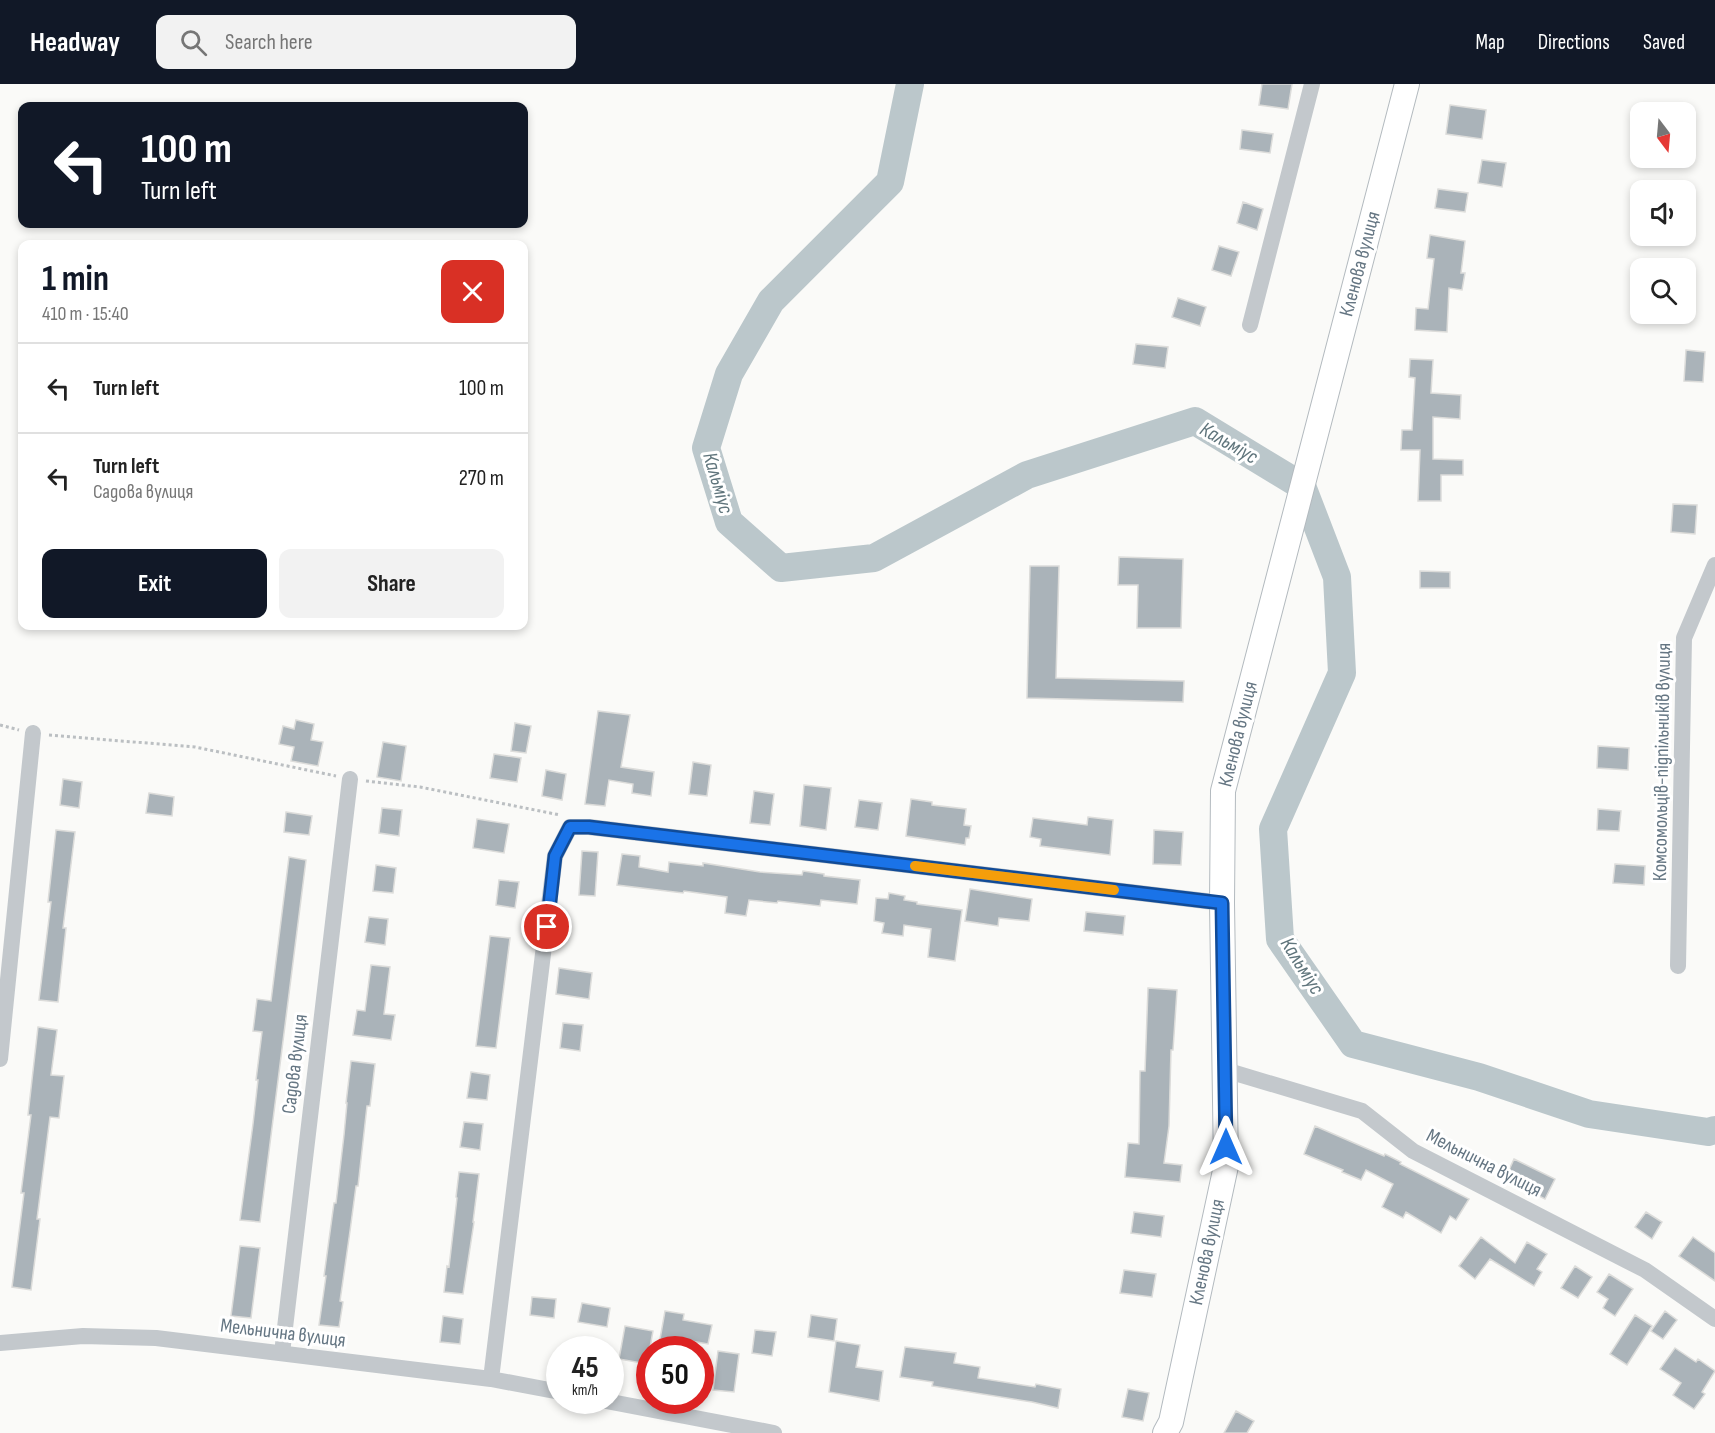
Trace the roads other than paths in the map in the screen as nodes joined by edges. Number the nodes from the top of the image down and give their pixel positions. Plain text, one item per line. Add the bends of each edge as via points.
1 (1312, 84) edge
2 (1407, 84) edge
3 (1250, 325) dead end
4 (1715, 564) edge
5 (33, 733) road end
6 (351, 779) road end
7 (1222, 903) junction
8 (1678, 966) dead end
9 (0, 1059) edge
10 (1225, 1070) junction
11 (1715, 1318) edge
12 (0, 1343) edge
13 (282, 1353) junction
14 (491, 1379) junction
15 (546, 1389) edge
16 (624, 1404) edge
17 (774, 1433) edge
18 (1165, 1433) edge

1 - 3 street
2 - 7 main road, Кленова вулиця via 1223,791
4 - 8 street, Комсомольців-підпільників вулиця via 1684,638
5 - 9 street
6 - 13 street, Садова вулиця
7 - 10 main road, Кленова вулиця
7 - 14 street via 570,827 555,856
10 - 11 street, Мельнична вулиця via 1362,1111 1413,1151 1645,1270
10 - 18 main road, Кленова вулиця via 1226,1166 1171,1422
12 - 13 street, Мельнична вулиця via 83,1336 156,1338
13 - 14 street, Мельнична вулиця
14 - 15 street, Мельнична вулиця
16 - 17 street

